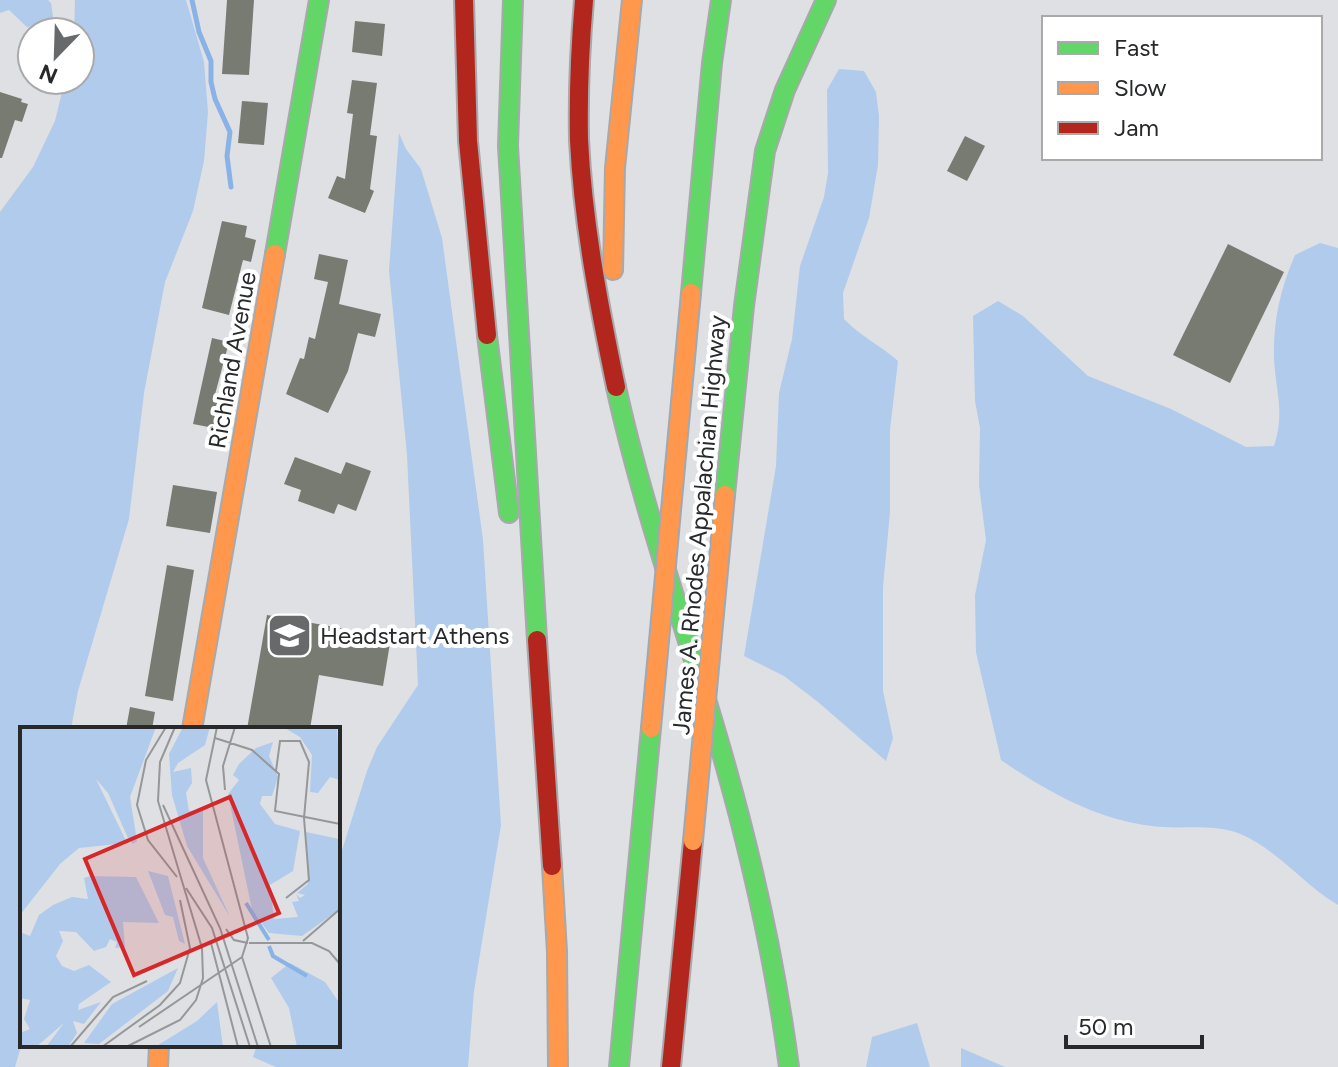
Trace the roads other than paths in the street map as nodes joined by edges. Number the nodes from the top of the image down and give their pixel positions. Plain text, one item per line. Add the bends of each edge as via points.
1 (319, 0) edge
2 (464, 0) edge
3 (513, 0) edge
4 (584, 0) edge
5 (632, 0) edge
6 (721, 0) edge
7 (826, 0) edge
8 (625, 426) junction
9 (192, 727) edge
10 (548, 782) junction
11 (159, 1047) edge
12 (158, 1067) edge
13 (558, 1067) edge
14 (619, 1067) edge
15 (671, 1067) edge
16 (789, 1067) edge

1 - 9 main road, Richland Avenue
2 - 10 main road via 468,141 492,392
3 - 10 main road via 511,223
4 - 8 main road via 579,105 583,186
5 - 8 main road via 612,226
6 - 14 main road, James A. Rhodes Appalachian Highway, bridge
7 - 15 main road, James A. Rhodes Appalachian Highway, bridge via 785,90 765,151 744,306
8 - 16 main road via 747,841 782,1000
10 - 13 main road
11 - 12 main road

